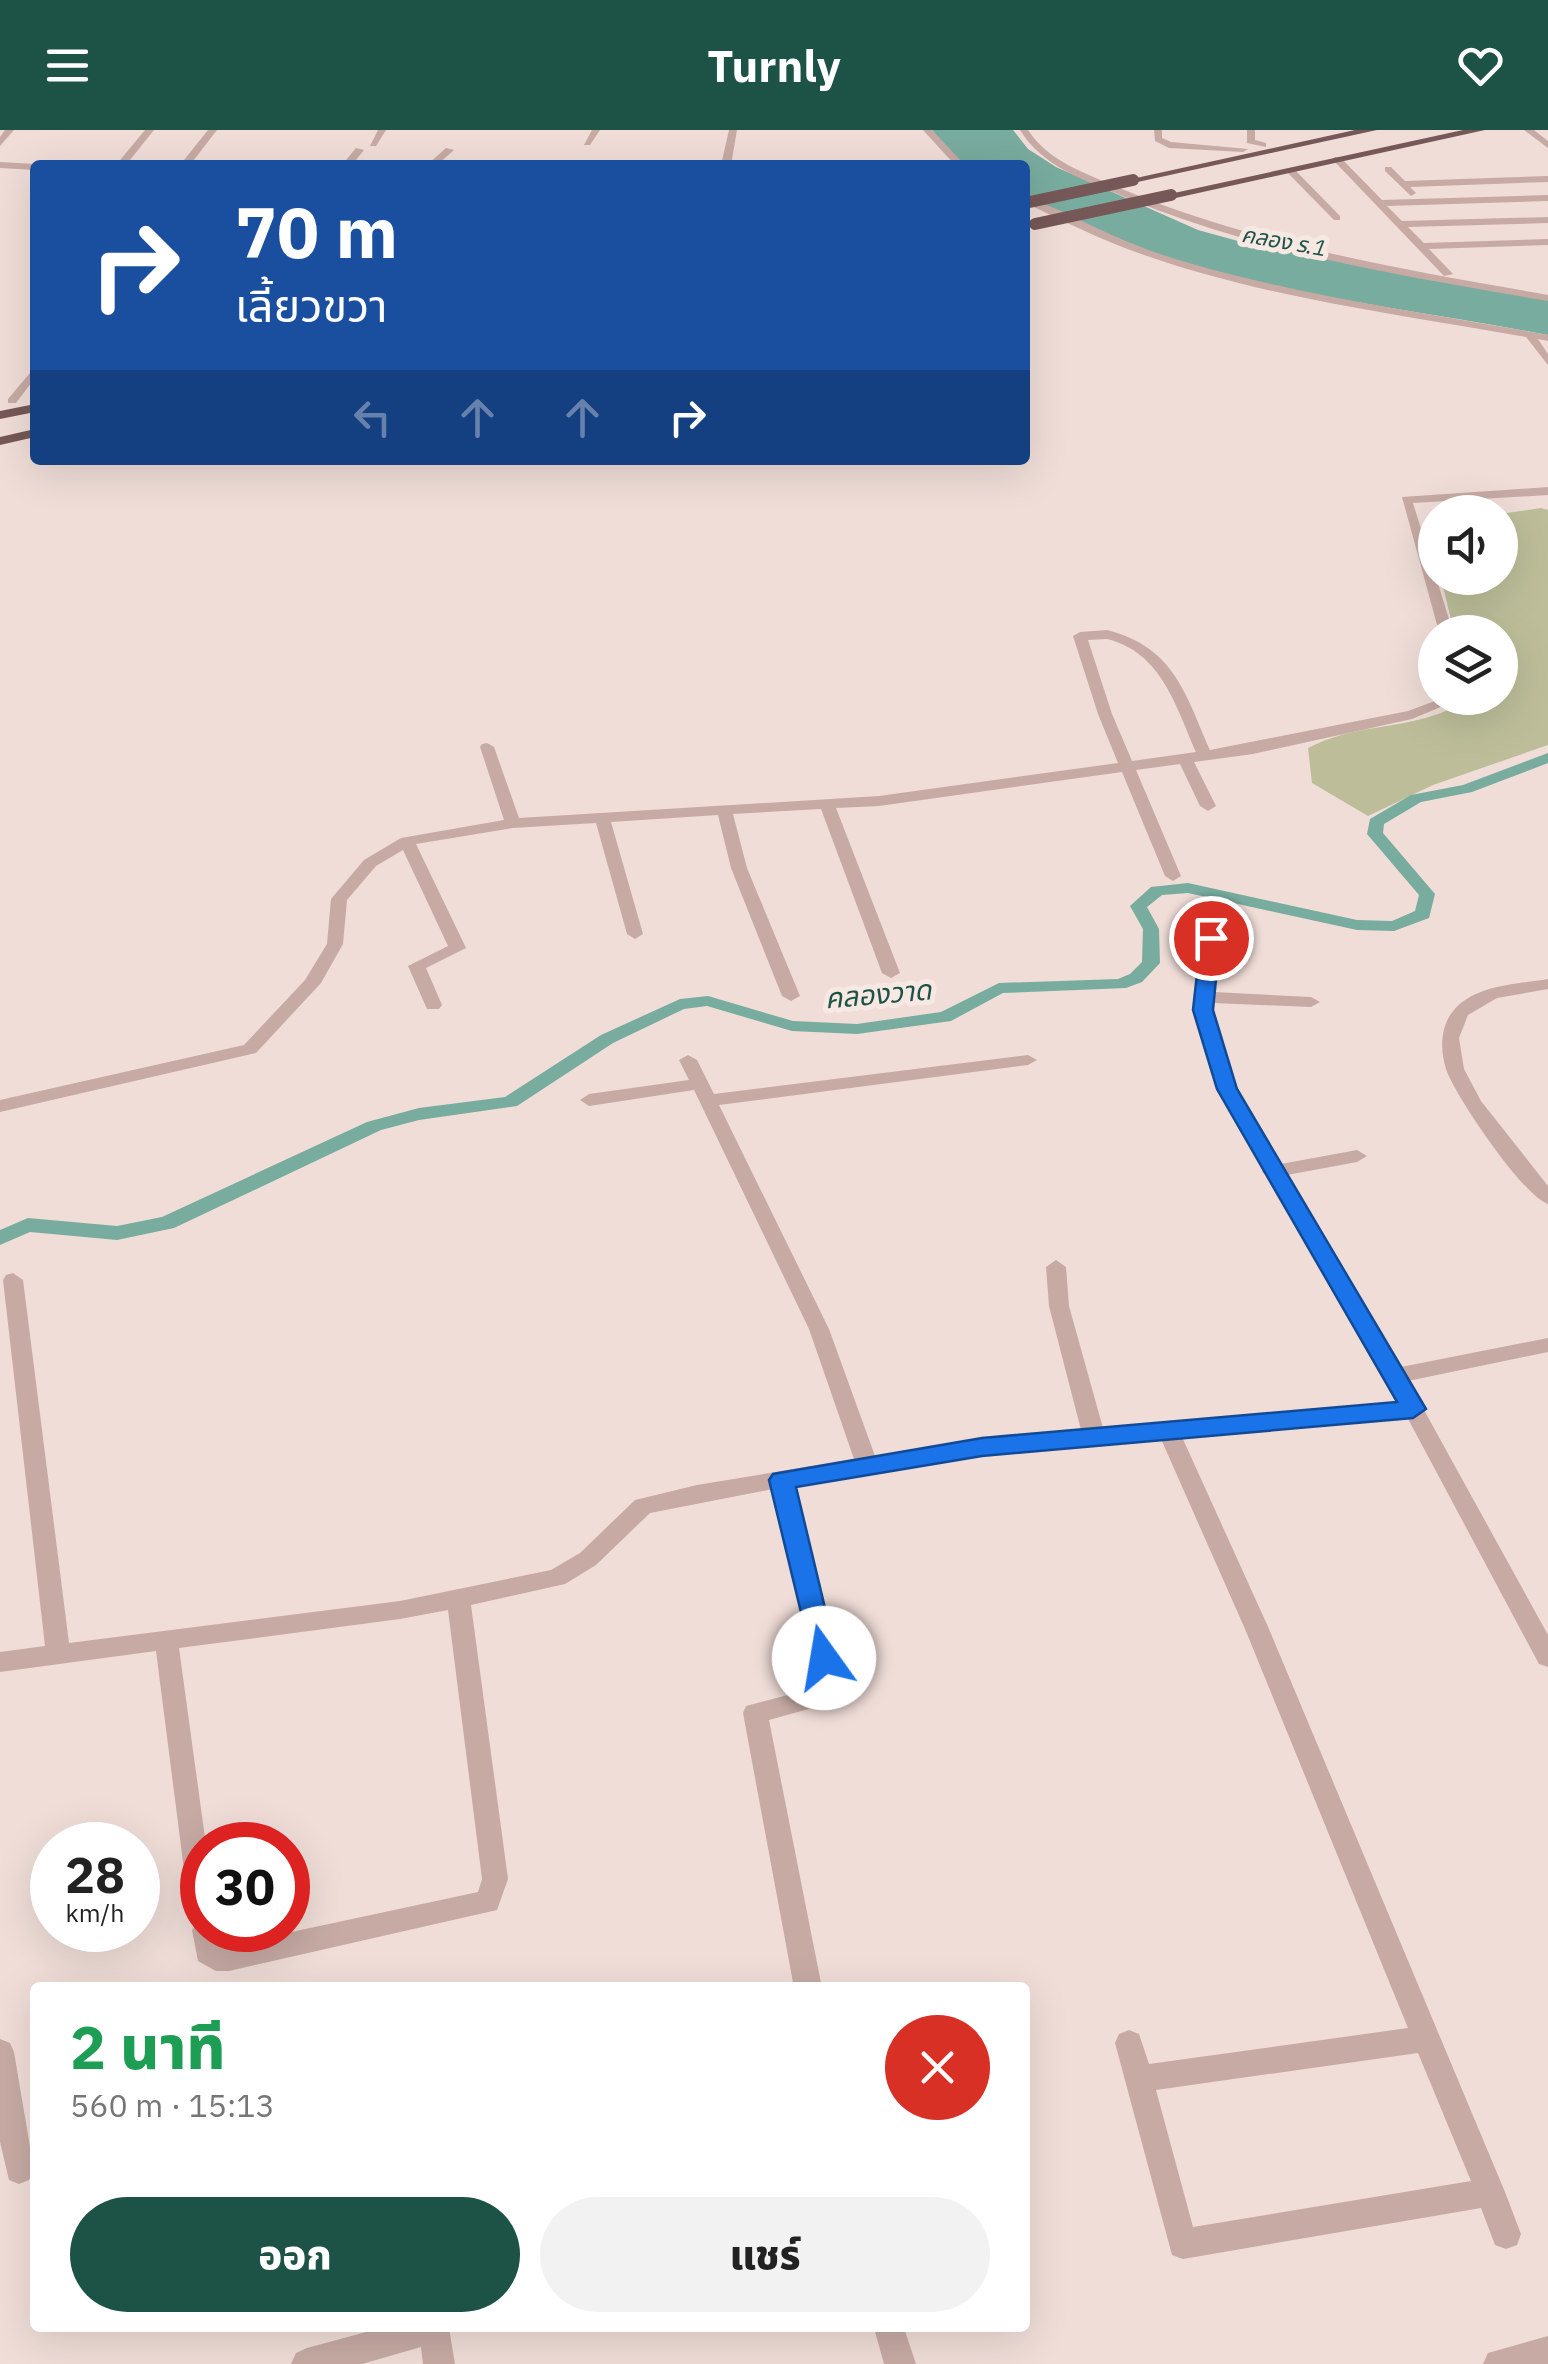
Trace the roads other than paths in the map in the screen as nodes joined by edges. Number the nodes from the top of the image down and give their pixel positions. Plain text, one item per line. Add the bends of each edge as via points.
1 (10, 130) edge
2 (150, 130) edge
3 (213, 130) edge
4 (382, 130) edge
5 (596, 130) edge
6 (733, 130) edge
7 (927, 130) edge
8 (1024, 130) edge
9 (1158, 130) edge
10 (1251, 130) edge
11 (1333, 130) edge
12 (1371, 130) edge
13 (1478, 130) edge
14 (1528, 130) edge
15 (1413, 131) edge
16 (0, 143) edge
17 (587, 143) dead end
18 (373, 144) dead end
19 (1262, 146) junction
20 (1548, 146) edge
21 (1243, 149) junction
22 (358, 150) dead end
23 (449, 150) dead end
24 (1337, 159) junction
25 (125, 160) edge
26 (189, 160) edge
27 (350, 160) edge
28 (438, 160) edge
29 (727, 160) edge
30 (955, 160) edge
31 (0, 165) edge
32 (30, 167) edge
33 (1388, 169) dead end
34 (1290, 170) junction
35 (1548, 179) edge
36 (1402, 184) junction
37 (1030, 198) edge
38 (1030, 198) edge
39 (1548, 198) edge
40 (1030, 202) edge
41 (1420, 202) junction
42 (1382, 203) junction
43 (1337, 218) dead end
44 (1548, 220) edge
45 (1030, 221) edge
46 (1030, 222) edge
47 (1401, 224) junction
48 (1548, 242) edge
49 (1423, 246) junction
50 (1448, 274) dead end
51 (1548, 298) edge
52 (1529, 334) junction
53 (1548, 338) edge
54 (1548, 362) edge
55 (30, 376) edge
56 (30, 398) edge
57 (30, 408) edge
58 (4, 410) edge
59 (30, 423) edge
60 (0, 430) edge
61 (30, 434) edge
62 (0, 440) edge
63 (1548, 490) edge
64 (1441, 615) edge
65 (1418, 713) edge
66 (487, 747) dead end
67 (1205, 755) junction
68 (1185, 758) junction
69 (1129, 765) junction
70 (827, 805) junction
71 (1208, 806) dead end
72 (724, 809) junction
73 (602, 816) junction
74 (514, 823) junction
75 (407, 841) junction
76 (1173, 876) dead end
77 (635, 934) dead end
78 (1211, 938) dead end
79 (891, 973) dead end
80 (1548, 984) edge
81 (791, 996) dead end
82 (1203, 997) junction
83 (1311, 1002) dead end
84 (433, 1005) dead end
85 (688, 1060) dead end
86 (1028, 1060) dead end
87 (703, 1092) junction
88 (589, 1100) dead end
89 (0, 1106) edge
90 (1357, 1156) dead end
91 (1272, 1172) junction
92 (1548, 1198) edge
93 (1056, 1266) dead end
94 (13, 1280) dead end
95 (1548, 1345) edge
96 (1395, 1376) junction
97 (1413, 1409) junction
98 (1168, 1431) junction
99 (1094, 1437) junction
100 (866, 1464) junction
101 (782, 1480) junction
102 (458, 1597) junction
103 (166, 1639) junction
104 (58, 1652) junction
105 (1548, 1657) edge
106 (0, 1662) edge
107 (190, 1822) edge
108 (310, 1941) edge
109 (208, 1952) edge
110 (261, 1952) edge
111 (807, 1982) edge
112 (1423, 2039) junction
113 (1129, 2043) dead end
114 (0, 2052) edge
115 (1139, 2079) junction
116 (19, 2170) dead end
117 (1490, 2192) junction
118 (1506, 2234) dead end
119 (420, 2332) edge
120 (435, 2332) edge
121 (890, 2332) edge
122 (1548, 2352) edge
123 (307, 2364) edge
124 (439, 2364) edge
125 (900, 2364) edge
126 (1500, 2364) edge

1 - 16 street
2 - 25 street
3 - 26 street
4 - 18 street
5 - 17 street
6 - 29 street
7 - 30 street
8 - 51 street via 1060,165 1256,243
9 - 21 street via 1158,140 1169,145
10 - 19 street via 1248,138
11 - 19 main road
12 - 38 main road, bridge
13 - 24 main road
14 - 20 street
15 - 45 main road via 1153,187
19 - 21 main road
21 - 37 main road
22 - 27 street
23 - 28 street
24 - 34 main road
24 - 42 street
31 - 32 street
33 - 36 street
34 - 43 street
34 - 46 main road, bridge
35 - 36 street
36 - 41 street
39 - 41 street
40 - 52 street via 1165,259
41 - 42 street
42 - 47 street
44 - 47 street
47 - 49 street
48 - 49 street
49 - 50 street
52 - 53 street
52 - 54 street
55 - 58 street
56 - 58 main road
57 - 58 main road
59 - 60 main road
61 - 62 main road
63 - 64 street via 1406,500
65 - 67 street
66 - 74 street
67 - 68 street
67 - 69 street via 1146,645 1122,635 1080,636
68 - 69 street
68 - 71 street
69 - 70 street
69 - 76 street
70 - 72 street
70 - 79 street
72 - 73 street
72 - 81 street via 739,868
73 - 74 street
73 - 77 street
74 - 75 street
75 - 84 street via 457,948 417,966
75 - 89 street via 370,863 340,899 335,944 312,983 250,1049
78 - 82 street
80 - 92 street via 1480,998 1460,1014 1453,1036 1455,1074 1468,1102
82 - 83 street
82 - 91 street via 1223,1079
85 - 87 street
86 - 87 street
87 - 88 street
87 - 100 street via 819,1330
90 - 91 street
91 - 96 street
93 - 99 street
94 - 104 street
95 - 96 street
96 - 97 street
97 - 98 street
97 - 105 street
98 - 99 street
98 - 112 street via 1272,1664
99 - 100 street
100 - 101 street
101 - 102 street via 644,1506 588,1560 556,1578
101 - 111 street via 832,1694 755,1713
102 - 103 street
102 - 108 street via 495,1879 488,1902
103 - 104 street
103 - 107 street
104 - 106 street
109 - 110 street via 229,1959
112 - 115 street
112 - 117 street
113 - 115 street
114 - 116 street
115 - 117 street via 1184,2244
117 - 118 street
119 - 123 street
120 - 124 street
121 - 125 street
122 - 126 street

